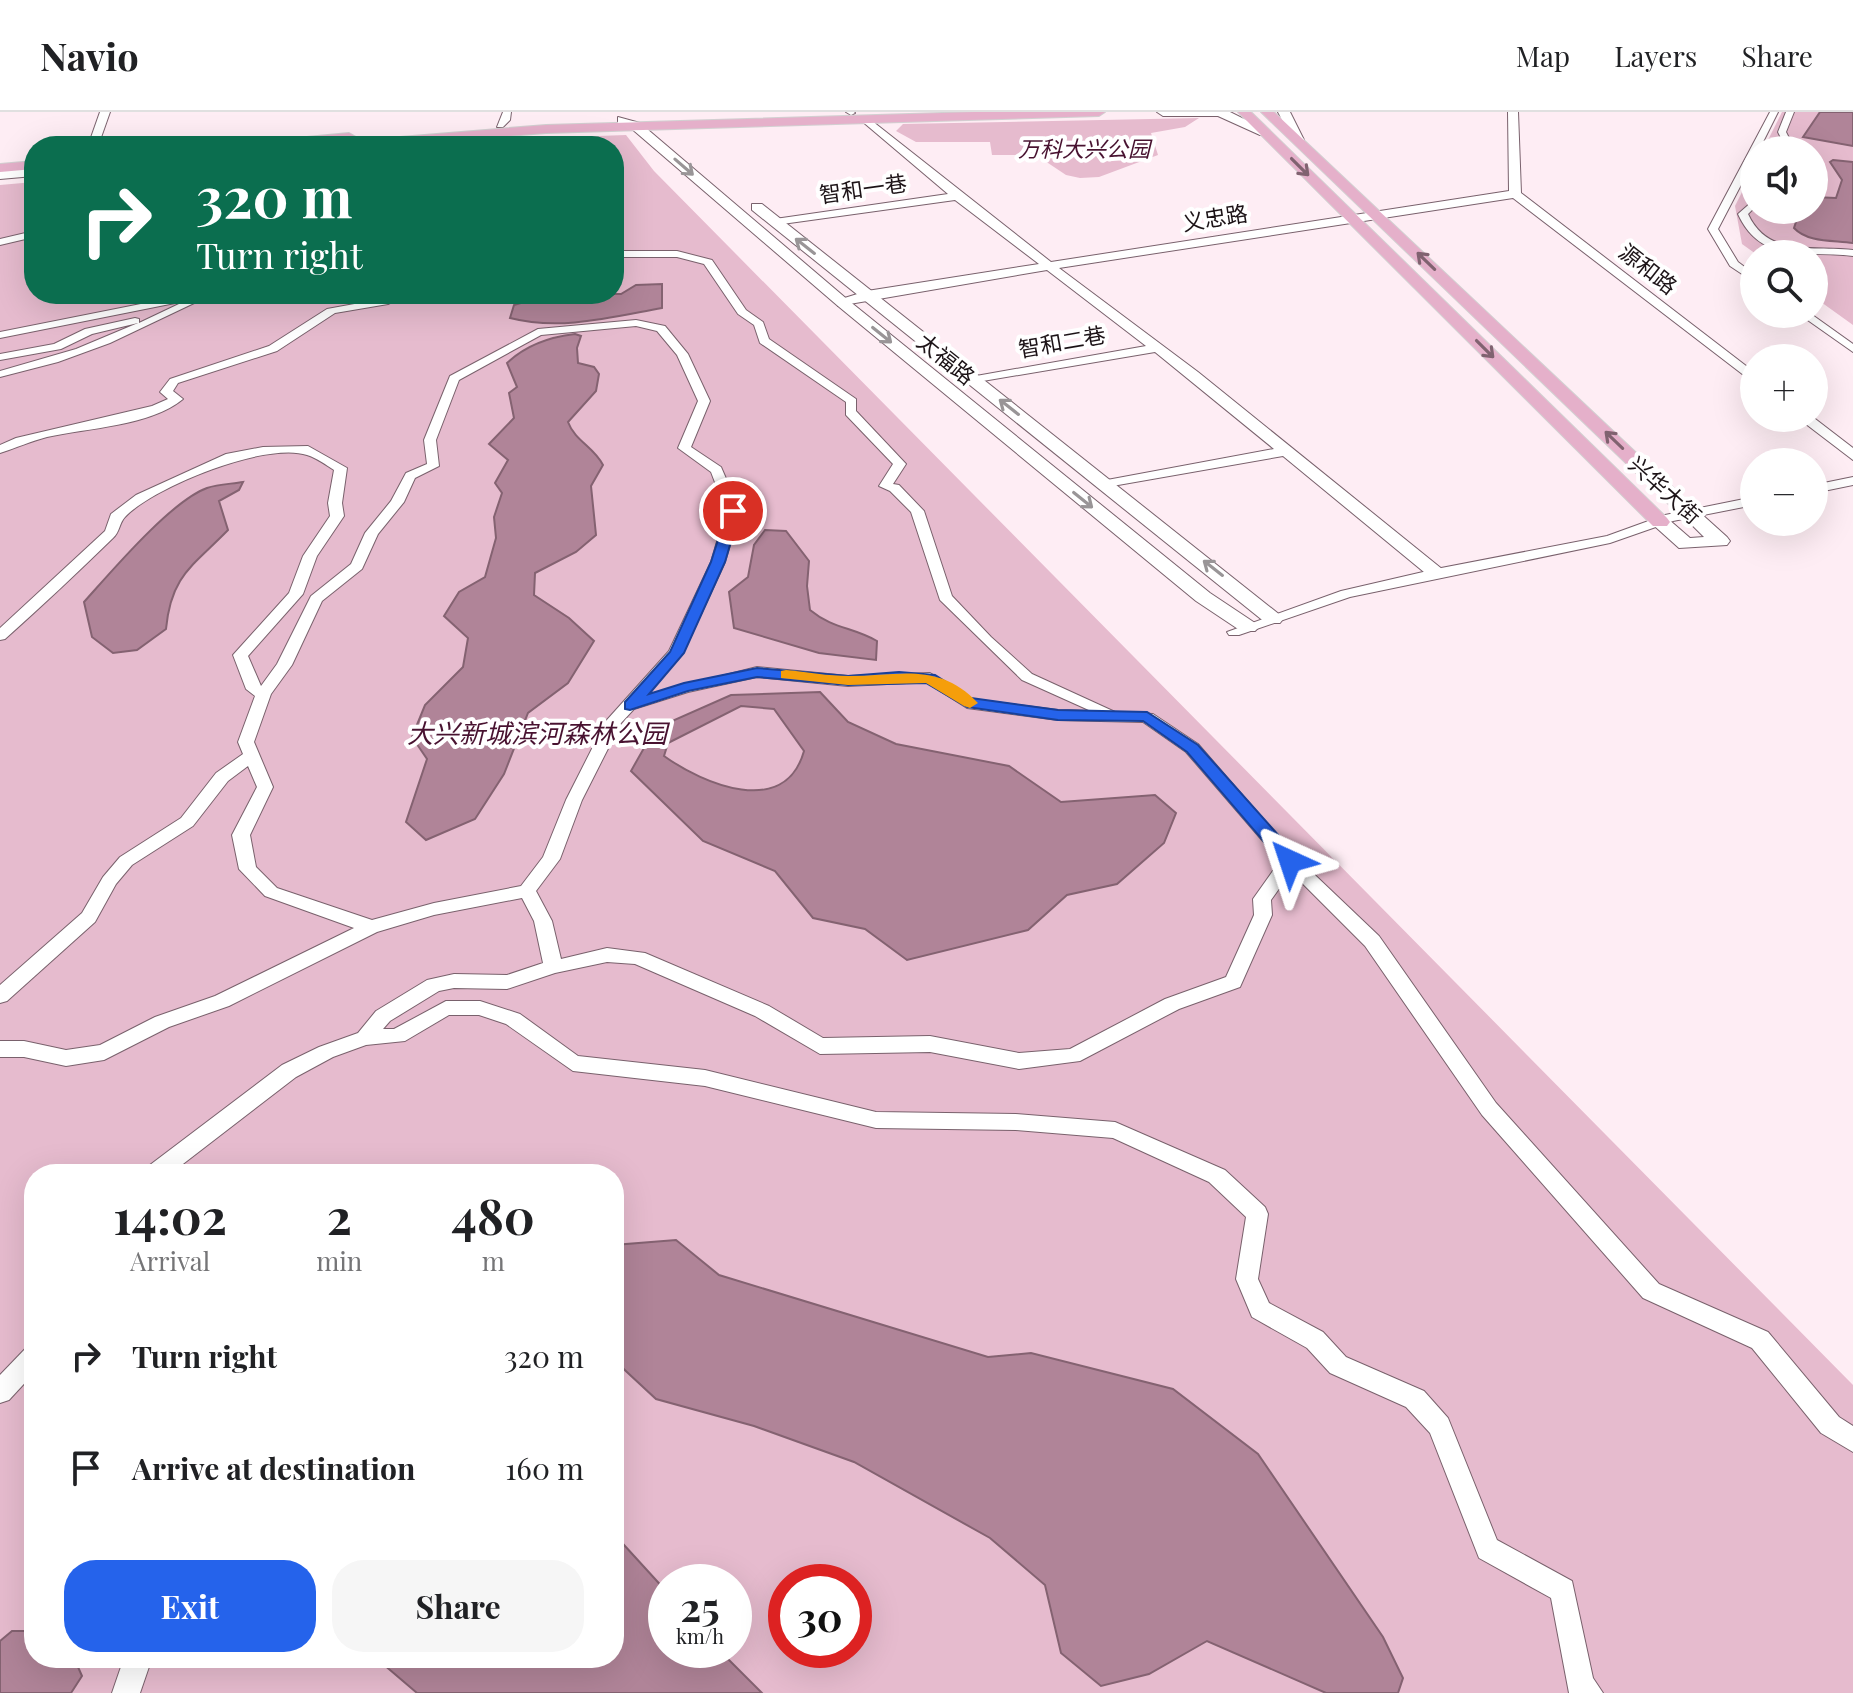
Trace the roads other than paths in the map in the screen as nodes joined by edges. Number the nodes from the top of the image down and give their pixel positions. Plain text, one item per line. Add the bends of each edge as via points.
1 (105, 112) edge
2 (851, 112) edge
3 (1099, 112) edge
4 (1163, 112) edge
5 (1244, 112) edge
6 (1267, 112) edge
7 (1284, 112) edge
8 (1513, 112) edge
9 (1774, 112) edge
10 (1790, 112) edge
11 (965, 114) edge
12 (872, 116) edge
13 (503, 118) edge
14 (641, 122) junction
15 (1264, 132) junction
16 (97, 136) edge
17 (343, 136) edge
18 (458, 136) edge
19 (1762, 136) edge
20 (1784, 136) edge
21 (1298, 140) junction
22 (24, 166) edge
23 (0, 168) edge
24 (24, 173) edge
25 (0, 175) edge
26 (1740, 178) edge
27 (1515, 194) junction
28 (957, 196) junction
29 (1377, 213) junction
30 (1350, 217) junction
31 (775, 222) junction
32 (1746, 224) edge
33 (24, 236) edge
34 (0, 242) edge
35 (1853, 253) edge
36 (624, 254) edge
37 (1047, 265) junction
38 (1740, 268) edge
39 (867, 295) junction
40 (843, 303) junction
41 (156, 304) edge
42 (186, 304) edge
43 (388, 304) edge
44 (163, 316) junction
45 (1824, 328) edge
46 (0, 335) edge
47 (1157, 348) junction
48 (1853, 349) edge
49 (0, 357) edge
50 (1740, 368) edge
51 (0, 374) edge
52 (976, 380) junction
53 (1823, 432) edge
54 (0, 449) edge
55 (1286, 451) junction
56 (1853, 455) edge
57 (1853, 481) edge
58 (1107, 485) junction
59 (1828, 486) edge
60 (1740, 504) edge
61 (1690, 514) junction
62 (1660, 522) junction
63 (1436, 573) junction
64 (1273, 619) junction
65 (1241, 630) joint
66 (0, 636) edge
67 (263, 694) junction
68 (630, 705) junction
69 (1118, 717) junction
70 (252, 755) junction
71 (1290, 861) junction
72 (527, 891) junction
73 (371, 927) junction
74 (553, 967) junction
75 (0, 996) edge
76 (365, 1038) junction
77 (0, 1049) edge
78 (167, 1164) edge
79 (24, 1367) edge
80 (0, 1392) edge
81 (1853, 1440) edge
82 (135, 1668) edge
83 (126, 1693) edge
84 (1589, 1693) edge

1 - 16 street
2 - 12 main road
2 - 14 main road
3 - 11 main road
4 - 15 main road via 1220,112
5 - 15 main road, 兴华大街
6 - 21 main road, 兴华大街
7 - 21 main road
8 - 27 street
9 - 19 street
10 - 20 street
11 - 12 main road
12 - 14 main road
12 - 28 street
13 - 14 main road
13 - 17 main road
14 - 18 main road
14 - 31 main road, 太福路
14 -> 40 main road, 太福路
15 -> 30 main road, 兴华大街
21 - 29 main road, 兴华大街
22 - 23 main road
24 - 25 main road
26 - 38 street via 1713,229
27 - 29 street, 义忠路
27 - 50 street, 源和路
28 - 31 street, 智和一巷
28 - 37 street
29 - 30 street, 义忠路
61 -> 29 main road, 兴华大街
30 - 37 street, 义忠路
30 -> 62 main road, 兴华大街
39 -> 31 main road, 太福路
32 - 35 street via 1748,231 1783,250
33 - 34 street
36 - 69 street via 677,254 708,262 742,312 759,324 764,341 852,401 850,412 900,464 885,486 917,511 945,597 1027,677
37 - 39 street, 义忠路
37 - 47 street
39 - 40 street, 义忠路
39 - 52 main road, 太福路
40 -> 65 main road, 太福路
41 - 46 street
42 - 44 street
43 - 54 street via 333,310 283,344 174,381 166,392 177,399 165,406
44 - 49 street via 89,331 57,347
44 - 51 street via 116,338
45 - 48 street
47 - 52 street, 智和二巷
47 - 55 street
58 -> 52 main road, 太福路
53 - 56 street
55 - 58 street
55 - 63 street
57 - 59 street
64 -> 58 main road, 太福路
60 - 61 street
61 - 62 street
61 - 62 main road, 兴华大街 via 1720,541 1686,544
62 - 63 street via 1610,539
63 - 64 street via 1346,594
64 - 65 street
66 - 67 street via 111,533 116,517 141,498 230,457 308,450 341,468 337,516 310,556 296,594 240,655 254,689
67 - 68 street via 284,665 316,599 357,566 410,476 433,466 430,440 454,378 538,332 636,323 661,328 682,354 704,401 684,448 717,470 733,511 718,562 676,653
67 - 70 street via 246,742
68 - 69 street via 757,672 848,681 930,678 967,703
68 - 72 street via 614,721 551,859
69 - 71 street via 1147,717 1192,748
70 - 73 street via 265,787 241,835 248,869 271,892
70 - 75 street via 222,777 187,822 126,861 89,917
71 - 74 street via 1262,899 1263,915 1233,982 1172,1004 1073,1056 1019,1061 930,1044 820,1046 762,1011 638,958 607,955
71 - 81 street via 1372,941 1489,1109 1651,1291 1760,1340 1830,1425
72 - 73 street
72 - 74 street via 543,921
73 - 77 street via 104,1052 66,1058
74 - 76 street via 507,982 434,985 383,1016
76 - 78 street via 289,1071
76 - 84 street via 398,1036 446,1008 480,1008 513,1019 573,1063 705,1078 876,1120 1115,1130 1217,1176 1257,1214 1247,1279 1260,1310 1315,1340 1338,1365 1415,1399 1439,1426 1488,1549 1563,1590 1580,1685
79 - 80 street
82 - 83 street

